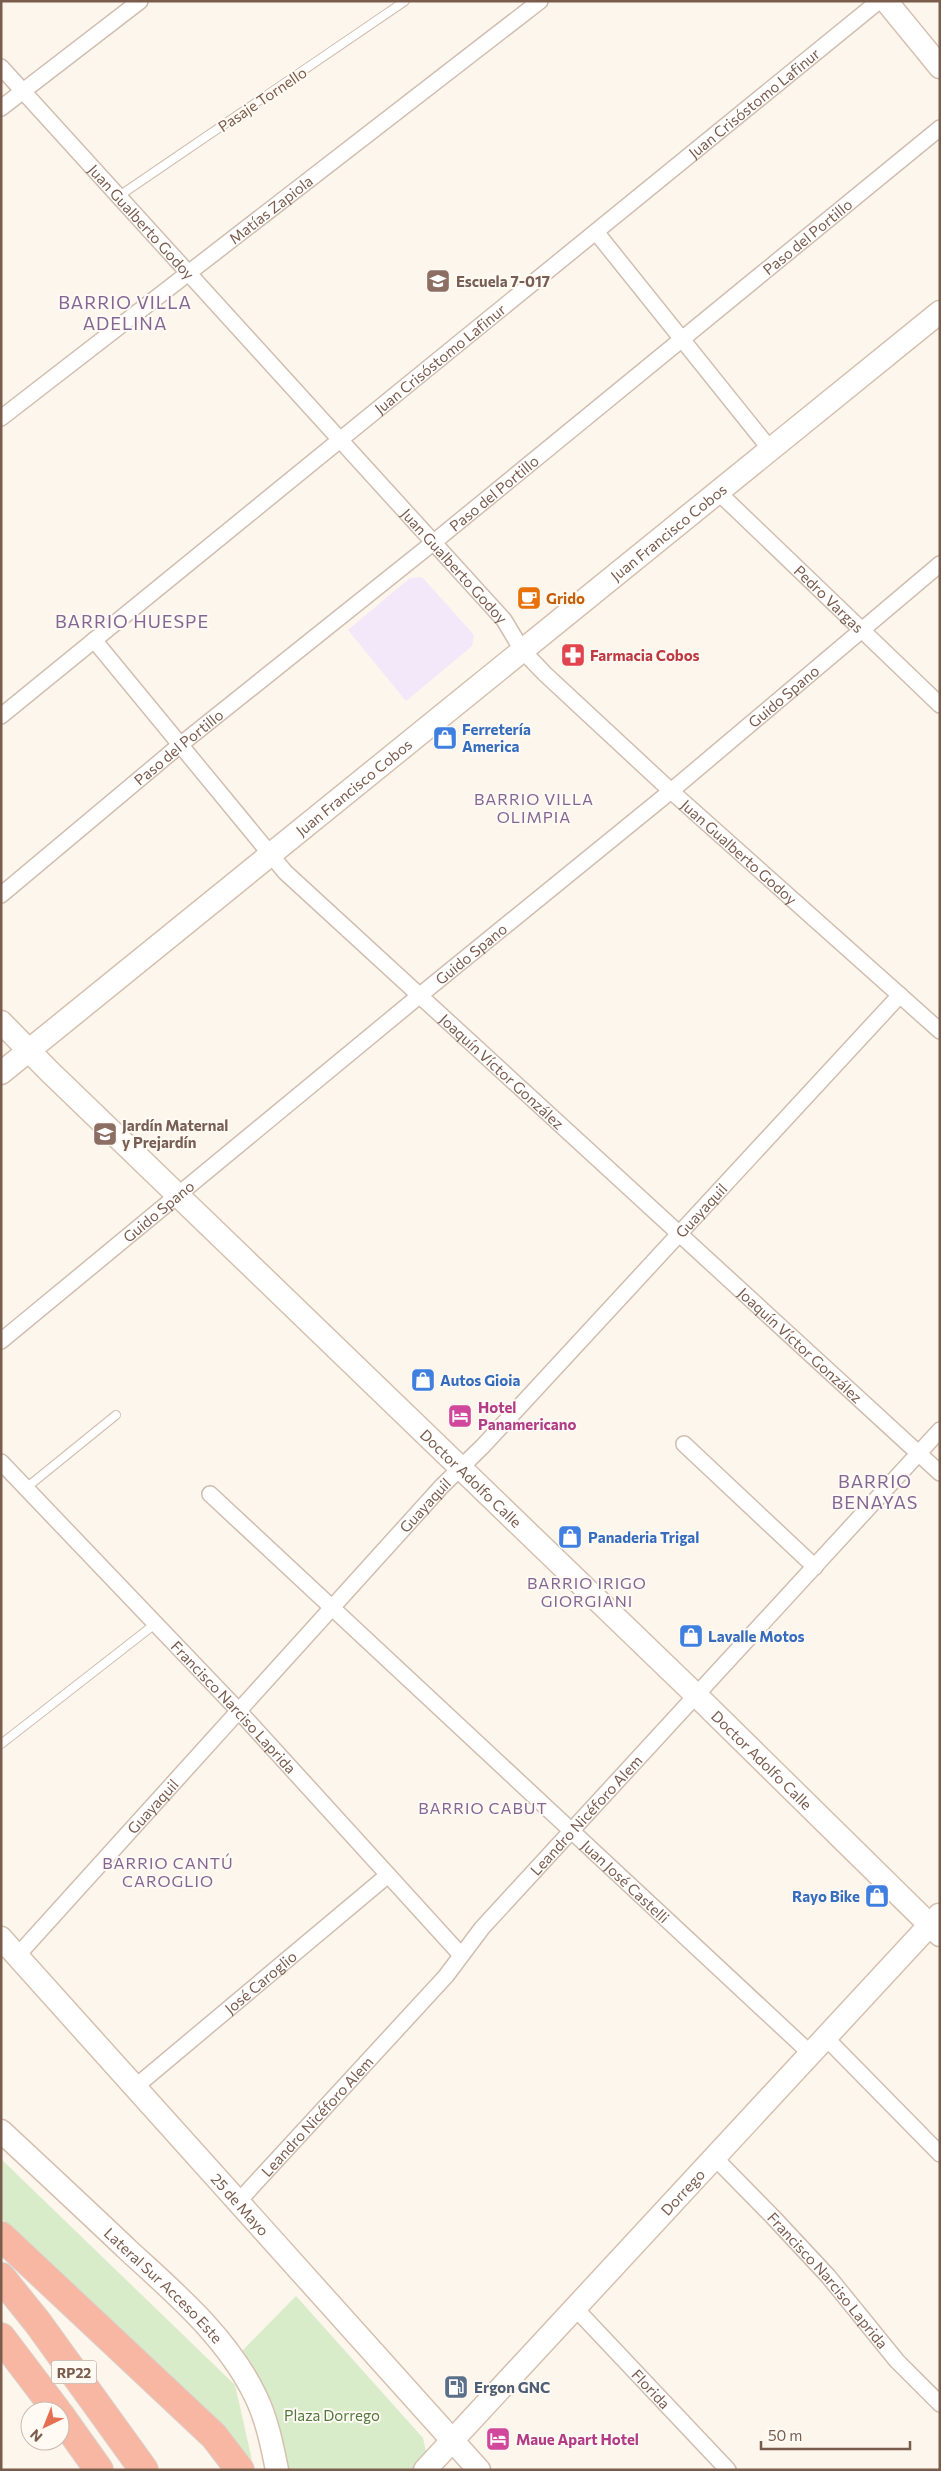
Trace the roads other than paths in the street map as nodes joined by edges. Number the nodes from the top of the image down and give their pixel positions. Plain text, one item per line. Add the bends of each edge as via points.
1 (140, 1) edge
2 (405, 1) edge
3 (540, 1) edge
4 (879, 1) edge
5 (886, 1) edge
6 (1, 67) edge
7 (940, 67) edge
8 (23, 91) junction
9 (1, 108) edge
10 (940, 128) edge
11 (118, 196) junction
12 (596, 232) junction
13 (188, 273) junction
14 (940, 312) edge
15 (682, 339) junction
16 (1, 418) edge
17 (341, 442) junction
18 (770, 449) junction
19 (718, 492) junction
20 (434, 542) junction
21 (940, 564) edge
22 (860, 629) junction
23 (94, 640) junction
24 (522, 650) junction
25 (940, 706) edge
26 (1, 716) edge
27 (180, 745) junction
28 (671, 791) junction
29 (270, 857) junction
30 (1, 895) edge
31 (900, 995) junction
32 (419, 996) junction
33 (1, 1022) edge
34 (940, 1032) edge
35 (29, 1051) junction
36 (1, 1073) edge
37 (178, 1195) junction
38 (680, 1234) junction
39 (1, 1341) edge
40 (116, 1415) dead end
41 (940, 1430) edge
42 (684, 1444) dead end
43 (918, 1453) junction
44 (1, 1462) edge
45 (460, 1468) junction
46 (940, 1473) edge
47 (26, 1488) junction
48 (210, 1494) dead end
49 (815, 1567) junction
50 (332, 1607) junction
51 (155, 1624) junction
52 (696, 1695) junction
53 (238, 1710) junction
54 (1, 1744) edge
55 (572, 1831) junction
56 (388, 1875) junction
57 (936, 1925) edge
58 (1, 1938) edge
59 (461, 1955) junction
60 (17, 1956) junction
61 (817, 2045) junction
62 (134, 2088) junction
63 (1, 2131) edge
64 (940, 2154) edge
65 (714, 2158) junction
66 (237, 2203) junction
67 (1, 2236) edge
68 (1, 2277) edge
69 (576, 2308) junction
70 (1, 2337) edge
71 (49, 2401) edge
72 (940, 2404) edge
73 (70, 2430) edge
74 (452, 2441) junction
75 (99, 2470) edge
76 (144, 2470) edge
77 (240, 2470) edge
78 (277, 2470) edge
79 (425, 2470) edge
80 (479, 2470) edge
81 (728, 2470) edge

1 - 8 street
2 - 11 lane, Pasaje Tornello
3 - 13 street, Matías Zapiola
4 - 12 street, Juan Crisóstomo Lafinur
5 - 7 street
6 - 8 street, Juan Gualberto Godoy
8 - 9 street
8 - 11 street, Juan Gualberto Godoy
10 - 15 street, Paso del Portillo
11 - 13 street, Juan Gualberto Godoy
12 - 15 street
12 - 17 street, Juan Crisóstomo Lafinur
13 - 16 street, Matías Zapiola
13 - 17 street, Juan Gualberto Godoy
14 - 18 street, Juan Francisco Cobos
15 - 18 street
15 - 20 street, Paso del Portillo
17 - 20 street, Juan Gualberto Godoy
17 - 23 street, Juan Crisóstomo Lafinur
18 - 19 street, Juan Francisco Cobos
19 - 22 street, Pedro Vargas
19 - 24 street, Juan Francisco Cobos
20 - 24 street, Juan Gualberto Godoy via 504,620
20 - 27 street, Paso del Portillo
21 - 22 street, Guido Spano
22 - 25 street, Pedro Vargas
22 - 28 street, Guido Spano
23 - 26 street, Juan Crisóstomo Lafinur
23 - 27 street, Joaquín Víctor González
24 - 28 street, Juan Gualberto Godoy
24 - 29 street, Juan Francisco Cobos
27 - 29 street, Joaquín Víctor González
27 - 30 street, Paso del Portillo
28 - 31 street, Juan Gualberto Godoy
28 - 32 street, Guido Spano
29 - 32 street, Joaquín Víctor González
29 - 35 street, Juan Francisco Cobos
31 - 34 street, Juan Gualberto Godoy
31 - 38 street, Guayaquil
32 - 37 street, Guido Spano
32 - 38 street, Joaquín Víctor González
33 - 35 street, Doctor Adolfo Calle
35 - 36 street, Juan Francisco Cobos
35 - 37 street, Doctor Adolfo Calle
37 - 39 street, Guido Spano
37 - 45 street, Doctor Adolfo Calle
38 - 43 street, Joaquín Víctor González
38 - 45 street, Guayaquil
40 - 47 lane
41 - 43 street, Leandro Nicéforo Alem
42 - 49 street
43 - 46 street, Joaquín Víctor González
43 - 49 street, Leandro Nicéforo Alem
44 - 47 street, Francisco Narciso Laprida
45 - 50 street, Guayaquil
45 - 52 street, Doctor Adolfo Calle
47 - 51 street, Francisco Narciso Laprida
48 - 50 street, Juan José Castelli
49 - 52 street, Leandro Nicéforo Alem
50 - 53 street, Guayaquil
50 - 55 street, Juan José Castelli
51 - 53 street, Francisco Narciso Laprida
51 - 54 lane
52 - 55 street, Leandro Nicéforo Alem
52 - 57 street, Doctor Adolfo Calle
53 - 56 street, Francisco Narciso Laprida
53 - 60 street, Guayaquil
55 - 59 street, Leandro Nicéforo Alem
55 - 61 street, Juan José Castelli
56 - 59 street, Francisco Narciso Laprida
56 - 62 street, José Caroglio
57 - 61 street, Dorrego
58 - 60 street, 25 de Mayo
59 - 66 street, Leandro Nicéforo Alem via 446,1976
60 - 62 street, 25 de Mayo
61 - 64 street, Juan José Castelli
61 - 65 street, Dorrego
62 - 66 street, 25 de Mayo
63 - 78 street, Lateral Sur Acceso Este via 212,2331 234,2359 256,2396 270,2432
65 - 69 street, Dorrego
65 - 72 street, Francisco Narciso Laprida via 828,2276 896,2361
66 - 74 street, 25 de Mayo
67 - 77 highway via 214,2436
68 - 76 highway, RP22
69 - 74 street, Dorrego
69 - 81 street, Florida
70 - 71 highway, RP22
73 - 75 highway
74 - 79 street, Dorrego
74 - 80 street, 25 de Mayo

